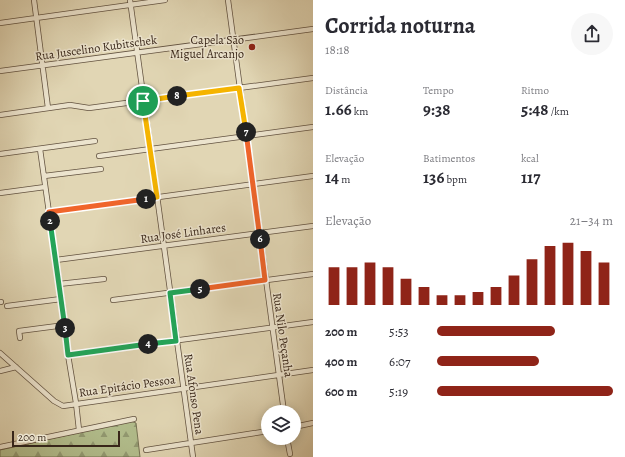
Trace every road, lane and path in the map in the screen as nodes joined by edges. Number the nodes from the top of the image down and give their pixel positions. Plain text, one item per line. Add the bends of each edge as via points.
1 (34, 0) edge
2 (165, 0) edge
3 (228, 0) edge
4 (131, 2) edge
5 (36, 18) junction
6 (0, 23) edge
7 (313, 29) edge
8 (233, 40) junction
9 (137, 52) junction
10 (43, 65) junction
11 (0, 71) edge
12 (313, 78) edge
13 (239, 88) junction
14 (143, 101) junction
15 (48, 108) junction
16 (0, 115) edge
17 (313, 127) edge
18 (246, 136) junction
19 (96, 141) dead end
20 (40, 149) junction
21 (150, 149) junction
22 (0, 154) edge
23 (99, 156) dead end
24 (101, 169) dead end
25 (44, 176) junction
26 (313, 176) edge
27 (253, 185) junction
28 (45, 187) junction
29 (0, 193) edge
30 (157, 197) junction
31 (49, 212) junction
32 (313, 226) edge
33 (259, 233) junction
34 (163, 246) junction
35 (56, 260) junction
36 (313, 274) edge
37 (104, 279) dead end
38 (265, 280) junction
39 (59, 284) junction
40 (170, 293) junction
41 (61, 299) junction
42 (113, 300) dead end
43 (7, 306) dead end
44 (313, 322) edge
45 (65, 325) junction
46 (272, 328) junction
47 (20, 338) dead end
48 (176, 341) junction
49 (0, 353) edge
50 (68, 355) junction
51 (16, 367) junction
52 (313, 370) edge
53 (0, 371) edge
54 (278, 375) junction
55 (184, 388) junction
56 (76, 404) junction
57 (283, 405) edge
58 (134, 419) dead end
59 (313, 423) edge
60 (301, 425) edge
61 (79, 430) junction
62 (261, 432) edge
63 (191, 443) junction
64 (288, 445) edge
65 (0, 447) edge
66 (146, 450) dead end
67 (290, 454) dead end
68 (193, 457) edge

1 - 5 street
2 - 4 street
3 - 8 street, Rua Nilo Peçanha
4 - 5 street
4 - 9 street, Rua Afonso Pena
5 - 6 street
5 - 10 street
7 - 8 street, Rua Juscelino Kubitschek
8 - 9 street, Rua Juscelino Kubitschek
8 - 13 street, Rua Nilo Peçanha
9 - 10 street, Rua Juscelino Kubitschek
9 - 14 street, Rua Afonso Pena
10 - 11 street, Rua Juscelino Kubitschek
10 - 15 street
12 - 13 street
13 - 14 street
13 - 18 street, Rua Nilo Peçanha
14 - 15 street via 89,108 70,105
14 - 21 street, Rua Afonso Pena
15 - 16 street
17 - 18 street
18 - 21 street
18 - 27 street, Rua Nilo Peçanha
19 - 20 street
20 - 22 street
20 - 25 street
21 - 23 street
21 - 30 street, Rua Afonso Pena
24 - 25 street
25 - 28 street
26 - 27 street
27 - 30 street
27 - 33 street, Rua Nilo Peçanha
28 - 29 street
28 - 31 street
30 - 31 street
30 - 34 street, Rua Afonso Pena
31 - 35 street
32 - 33 street, Rua José Linhares
33 - 34 street, Rua José Linhares
33 - 38 street, Rua Nilo Peçanha
34 - 35 street, Rua José Linhares
34 - 40 street, Rua Afonso Pena
35 - 39 street
36 - 38 street
37 - 39 street
38 - 40 street
38 - 46 street, Rua Nilo Peçanha
39 - 41 street
40 - 42 street
40 - 48 street, Rua Afonso Pena
41 - 43 street
41 - 45 street
44 - 46 street
45 - 47 street via 19,331
45 - 50 street
46 - 48 street
46 - 54 street, Rua Nilo Peçanha
48 - 50 street
48 - 55 street, Rua Afonso Pena
49 - 51 street
50 - 56 street
51 - 53 street
51 - 56 street, Rua Epitácio Pessoa via 62,406
52 - 54 street, Rua Epitácio Pessoa
54 - 55 street, Rua Epitácio Pessoa
54 - 57 street, Rua Nilo Peçanha
55 - 56 street, Rua Epitácio Pessoa
55 - 63 street, Rua Afonso Pena
56 - 61 street
58 - 61 street
59 - 60 street
61 - 65 street
62 - 63 street
63 - 66 street
63 - 68 street, Rua Afonso Pena
64 - 67 street

